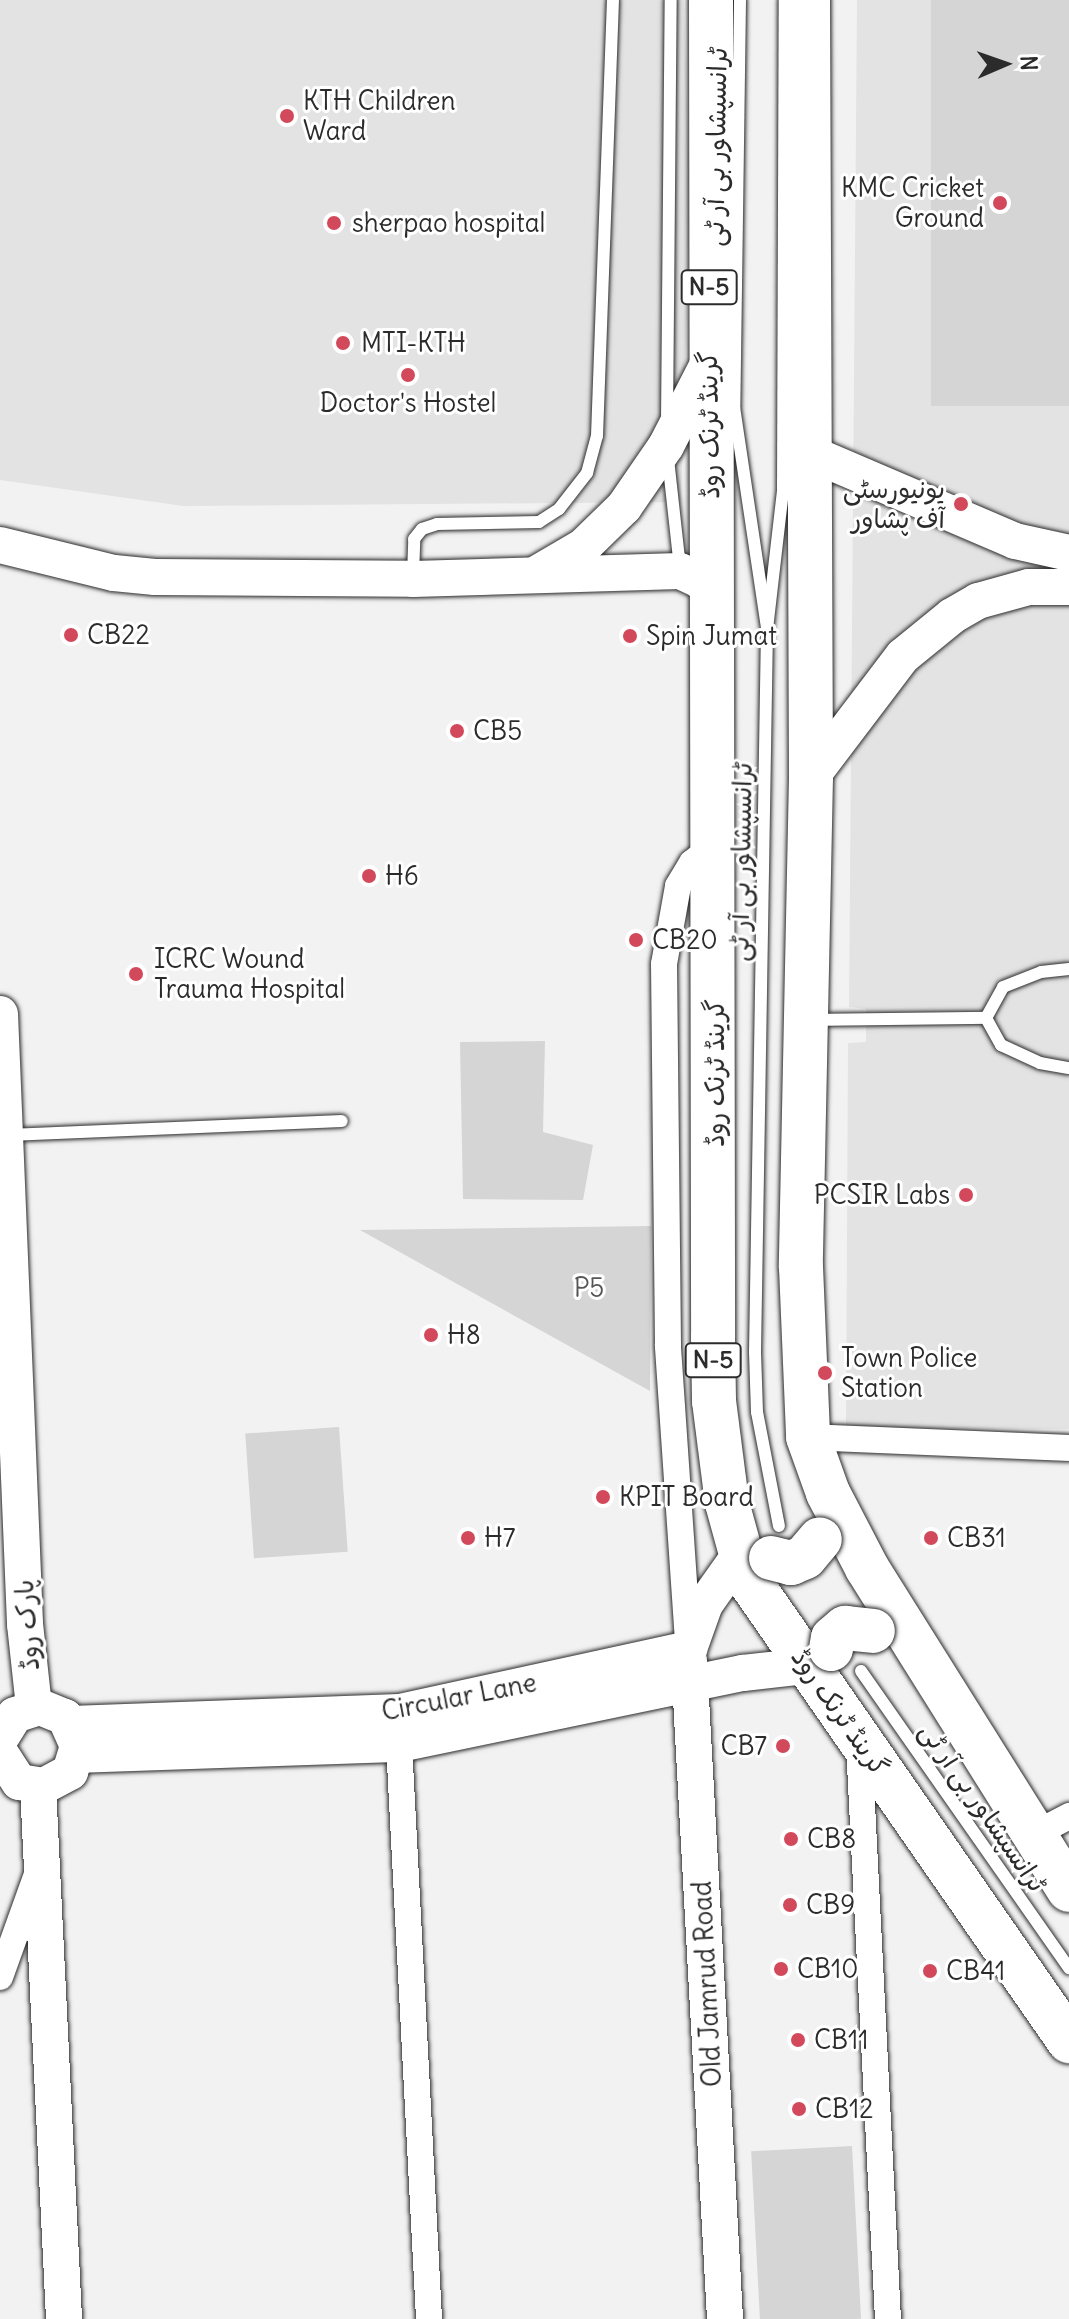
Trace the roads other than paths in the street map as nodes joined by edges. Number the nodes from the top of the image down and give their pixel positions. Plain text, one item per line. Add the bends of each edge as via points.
1 (613, 0) edge
2 (671, 0) edge
3 (711, 0) edge
4 (740, 0) edge
5 (785, 0) edge
6 (808, 0) edge
7 (708, 364) junction
8 (666, 446) junction
9 (812, 454) junction
10 (2, 551) edge
11 (1069, 553) edge
12 (533, 576) junction
13 (413, 579) junction
14 (696, 583) junction
15 (1069, 587) edge
16 (767, 629) junction
17 (811, 777) junction
18 (714, 845) junction
19 (1069, 969) edge
20 (0, 1014) edge
21 (986, 1018) junction
22 (805, 1020) junction
23 (1069, 1068) edge
24 (342, 1121) dead end
25 (5, 1135) junction
26 (8, 1405) edge
27 (808, 1437) junction
28 (1069, 1448) edge
29 (828, 1493) junction
30 (743, 1566) junction
31 (689, 1649) junction
32 (814, 1660) junction
33 (690, 1685) junction
34 (34, 1707) junction
35 (858, 1737) junction
36 (1, 1738) edge
37 (75, 1740) junction
38 (399, 1744) junction
39 (38, 1787) junction
40 (1040, 1821) edge
41 (40, 1867) junction
42 (1069, 1890) edge
43 (1069, 1968) edge
44 (0, 1977) edge
45 (1069, 2006) edge
46 (1069, 2041) edge
47 (64, 2319) edge
48 (429, 2319) edge
49 (725, 2319) edge
50 (888, 2319) edge

1 - 13 lane via 597,436 587,473 559,509 539,522 437,524 422,529 414,539
2 - 8 lane
3 - 7 highway, گرینڈ ٹرنک روڈ / N-5
4 - 16 lane, ٹرانسپشاور بی آر ٹی via 734,407
5 - 16 lane, ٹرانسپشاور بی آر ٹی via 783,490
6 - 9 highway
7 - 8 street
7 - 14 highway, گرینڈ ٹرنک روڈ / N-5
8 - 12 street via 624,507 584,546
8 - 14 lane
9 - 11 street via 1015,541
9 - 17 highway
10 - 13 street via 155,577
12 - 13 street
12 - 14 street
14 - 18 highway, گرینڈ ٹرنک روڈ / N-5
15 - 17 street via 1029,587 978,601 952,616 903,656
16 - 30 lane, ٹرانسپشاور بی آر ٹی via 757,1412
17 - 22 highway
18 - 30 highway, گرینڈ ٹرنک روڈ / N-5 via 715,1193 730,1237 738,1456 757,1540
18 - 31 street via 692,863 678,886 664,964 668,1345
19 - 21 lane via 1041,972 1003,987
20 - 25 street, پارک روڈ
21 - 22 lane
21 - 23 lane via 1001,1045 1040,1063
22 - 27 highway via 802,1374
24 - 25 lane
25 - 26 street, پارک روڈ
26 - 34 street, پارک روڈ
27 - 28 street
27 - 29 highway
29 - 30 highway, bridge via 820,1539 805,1557
29 - 40 highway via 867,1568
30 - 31 street
30 - 32 highway, گرینڈ ٹرنک روڈ
31 - 33 street, Old Jamrud Road
31 - 37 street, Circular Lane via 400,1712
32 - 33 street
32 - 35 highway, گرینڈ ٹرنک روڈ
32 - 40 highway via 981,1785
32 - 43 lane, ٹرانسپشاور بی آر ٹی
32 - 45 highway via 846,1683
33 - 38 street
33 - 49 street, Old Jamrud Road
34 - 36 street via 15,1715
34 - 37 street via 53,1710
35 - 46 highway, گرینڈ ٹرنک روڈ
35 - 50 street
36 - 39 street via 11,1776
37 - 38 street
37 - 39 street via 61,1780
38 - 48 street
39 - 41 street
40 - 42 highway
41 - 44 street
41 - 47 street

